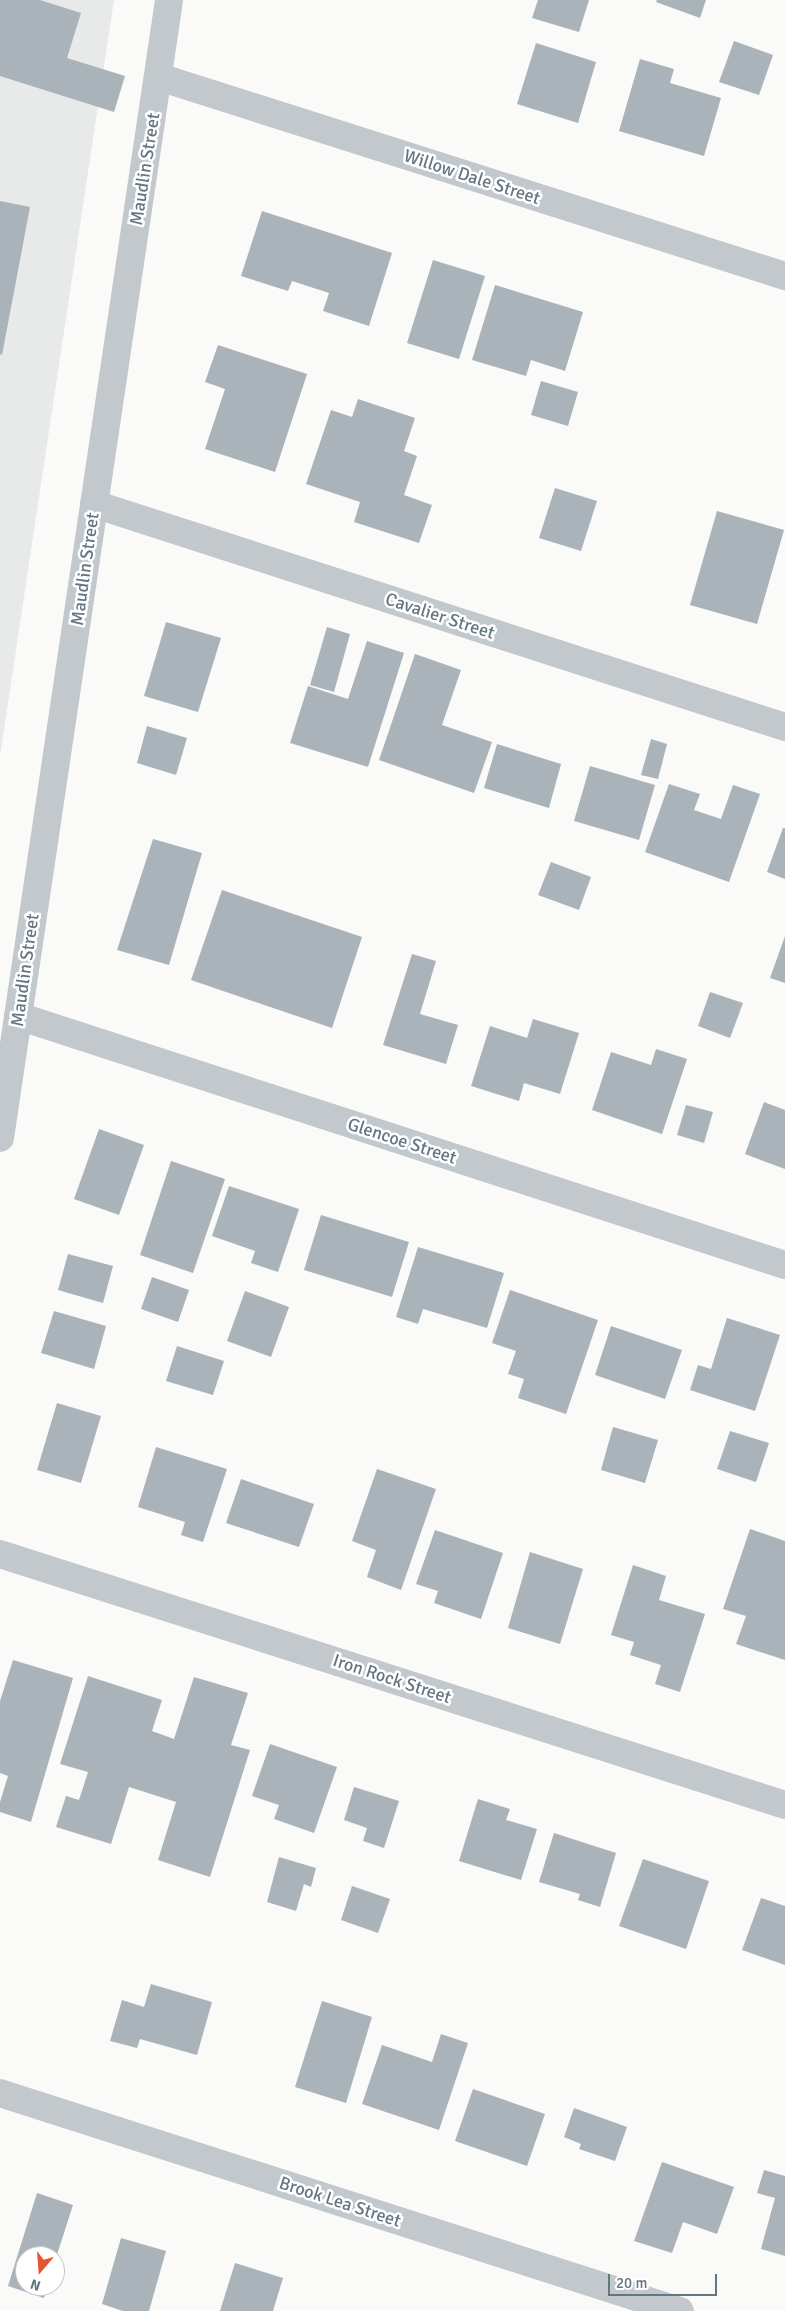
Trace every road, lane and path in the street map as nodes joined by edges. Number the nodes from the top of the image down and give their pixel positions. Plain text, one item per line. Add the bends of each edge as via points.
1 (169, 0) edge
2 (159, 77) junction
3 (785, 276) edge
4 (94, 504) junction
5 (785, 727) edge
6 (18, 1016) junction
7 (0, 1138) edge
8 (785, 1266) edge
9 (0, 1554) edge
10 (785, 1804) edge
11 (0, 2093) edge
12 (680, 2311) edge

1 - 2 street, Maudlin Street
2 - 3 street, Willow Dale Street
2 - 4 street, Maudlin Street
4 - 5 street, Cavalier Street
4 - 6 street, Maudlin Street
6 - 7 street, Maudlin Street
6 - 8 street, Glencoe Street
9 - 10 street, Iron Rock Street
11 - 12 street, Brook Lea Street

